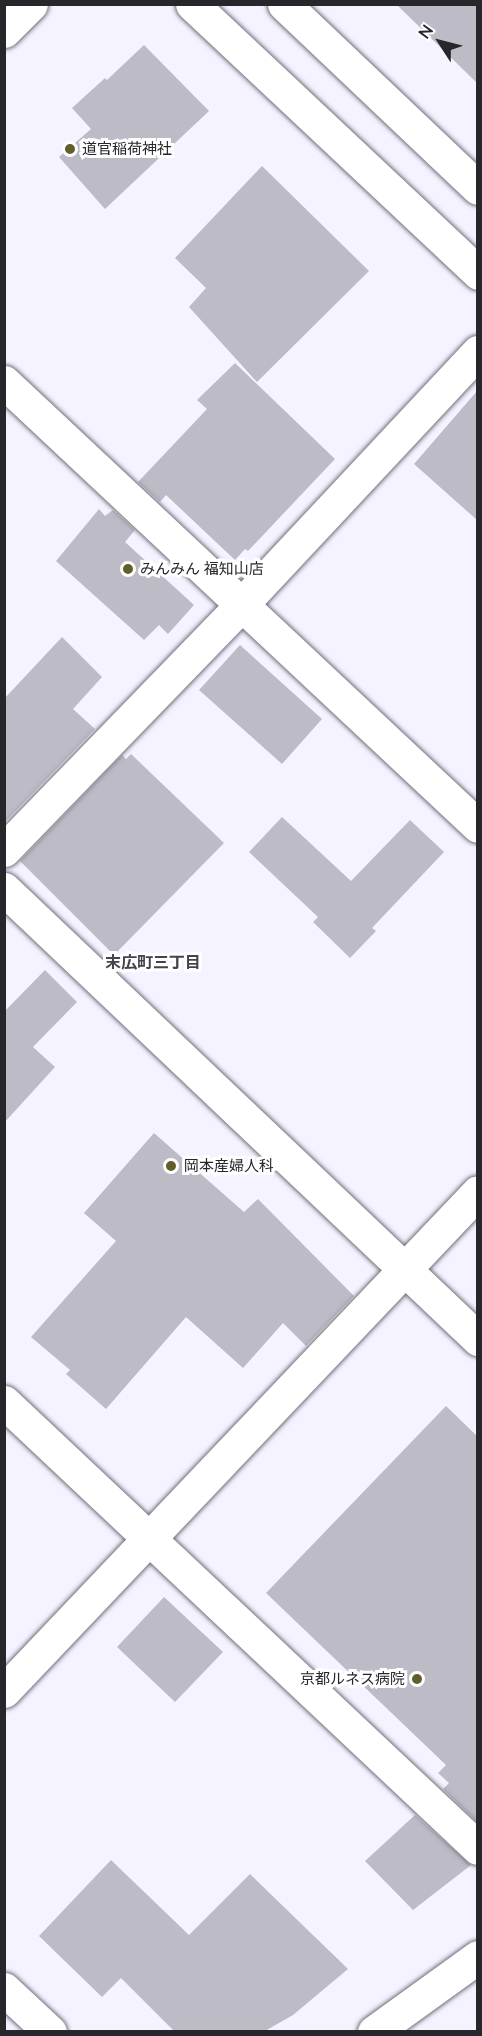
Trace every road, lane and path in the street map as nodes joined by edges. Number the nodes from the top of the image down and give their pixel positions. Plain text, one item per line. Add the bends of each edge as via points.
1 (31, 4) edge
2 (192, 4) edge
3 (284, 4) edge
4 (4, 31) edge
5 (477, 188) edge
6 (477, 273) edge
7 (477, 352) edge
8 (4, 382) edge
9 (243, 603) junction
10 (477, 826) edge
11 (4, 850) edge
12 (4, 889) edge
13 (477, 1192) edge
14 (404, 1269) junction
15 (477, 1339) edge
16 (4, 1402) edge
17 (150, 1539) junction
18 (4, 1691) edge
19 (477, 1848) edge
20 (477, 1957) edge
21 (4, 1989) edge
22 (50, 2031) edge
23 (374, 2031) edge

1 - 4 street
2 - 6 street
3 - 5 street
7 - 9 street
8 - 9 street
9 - 10 street
9 - 11 street
12 - 14 street
13 - 14 street
14 - 15 street
14 - 17 street
16 - 17 street
17 - 18 street
17 - 19 street
20 - 23 street
21 - 22 street

